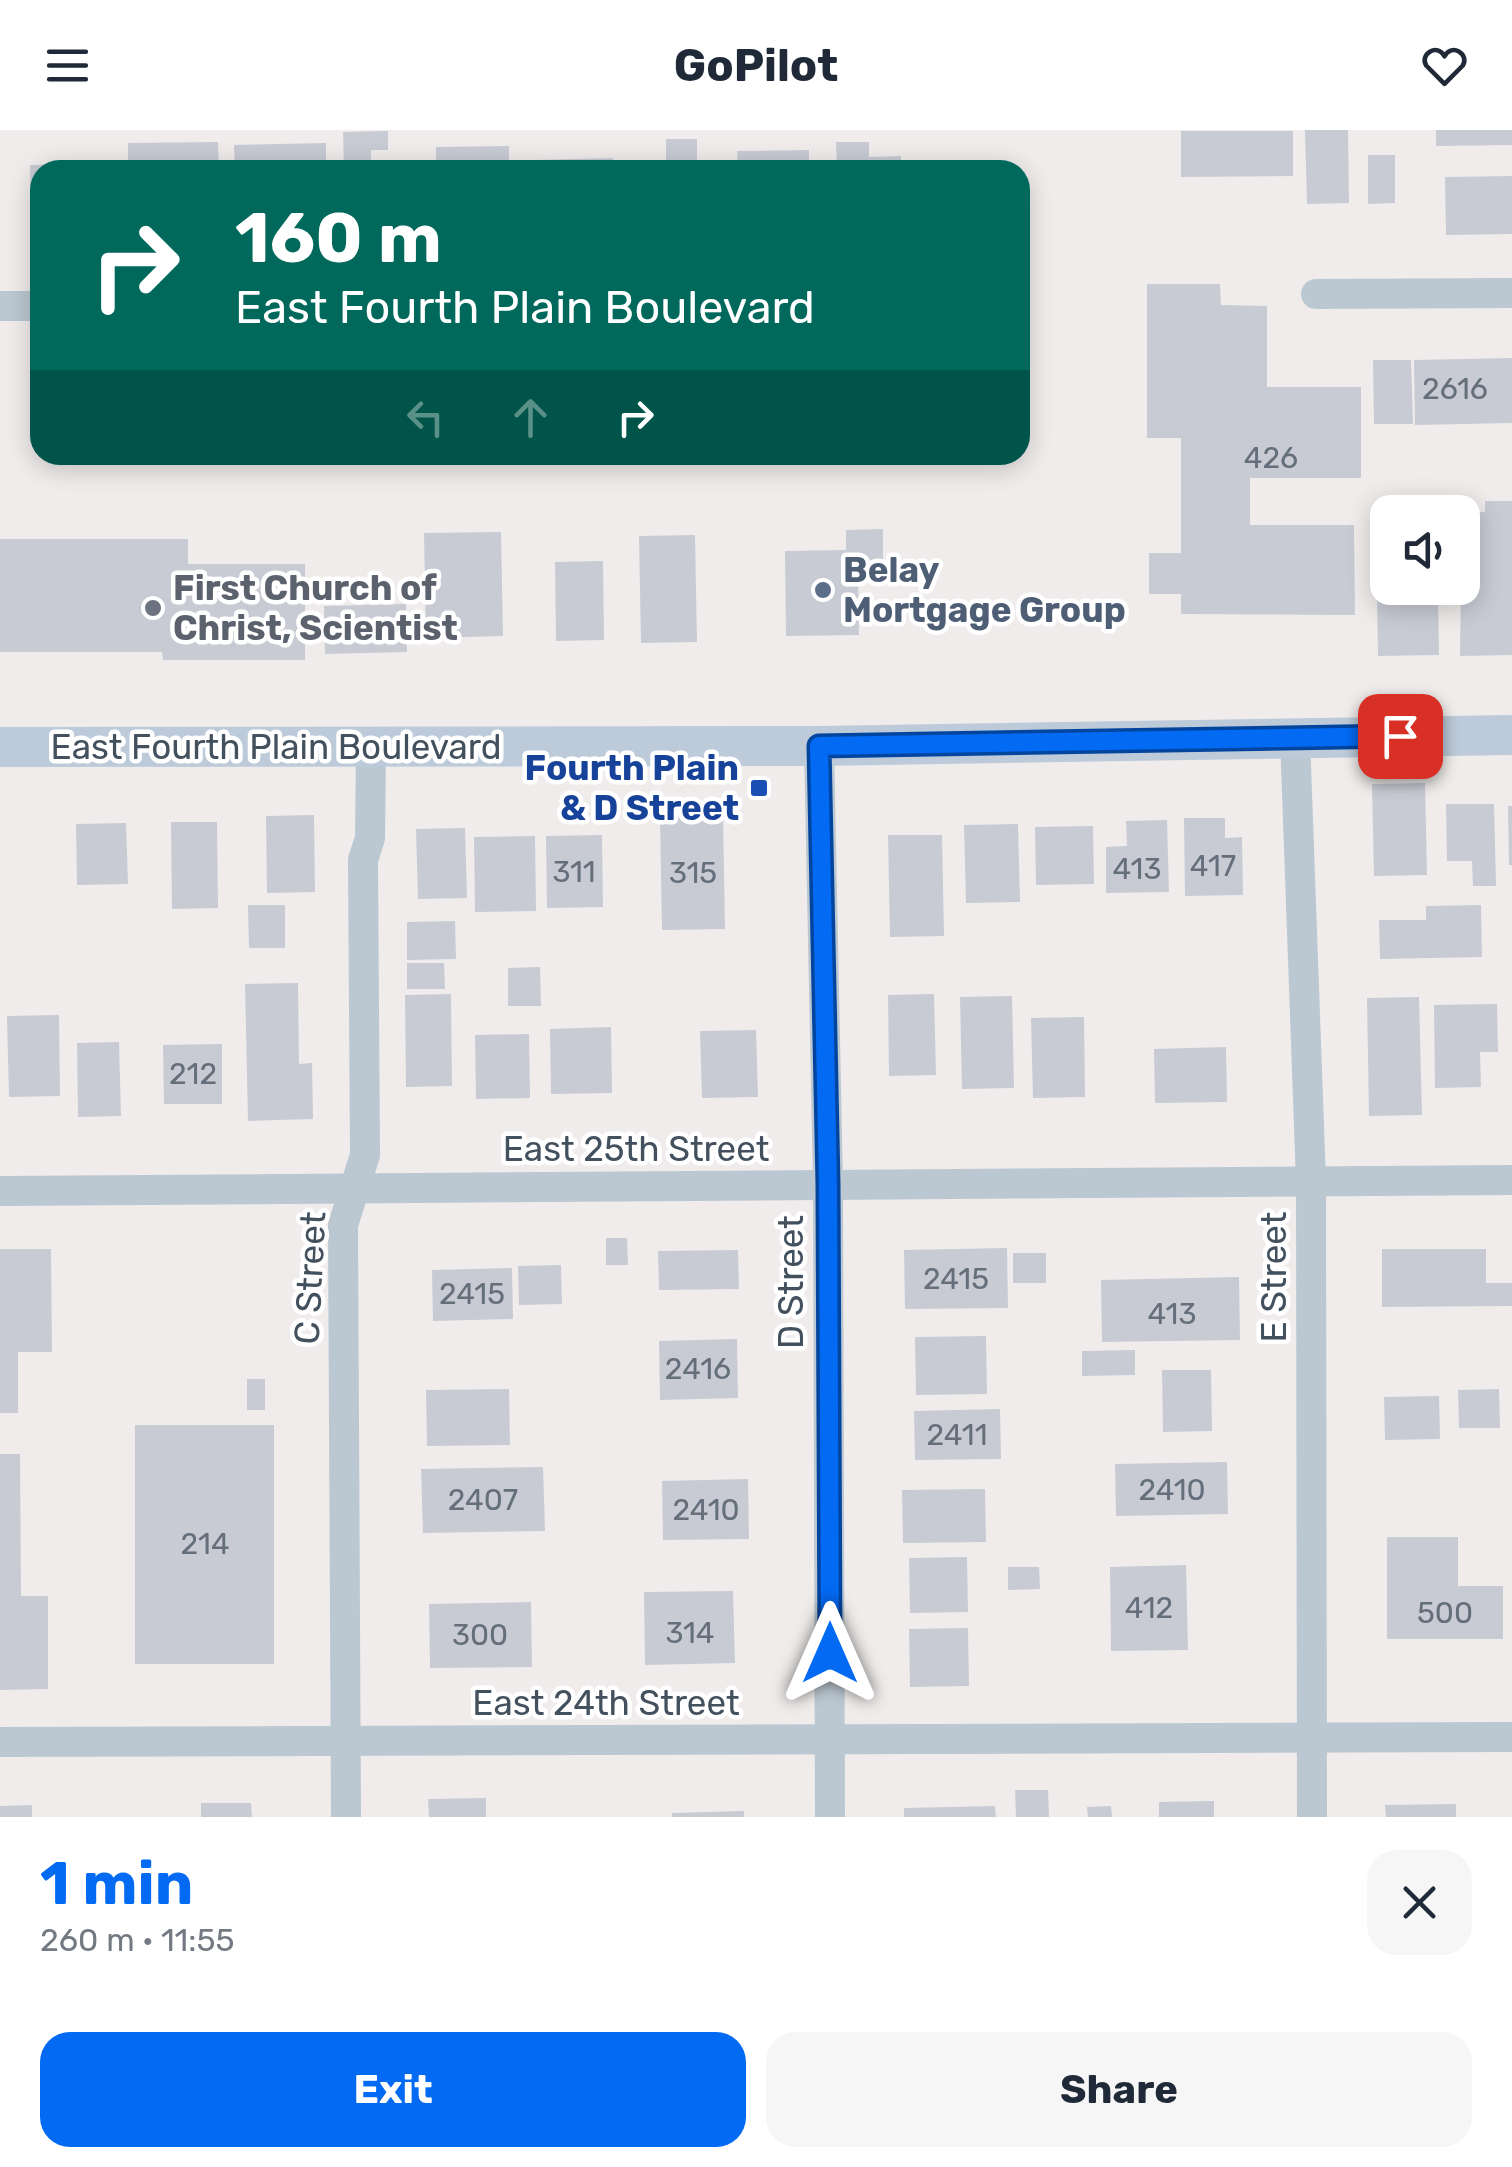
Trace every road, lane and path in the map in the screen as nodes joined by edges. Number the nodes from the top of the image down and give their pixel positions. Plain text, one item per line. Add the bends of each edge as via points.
1 (1512, 293) edge
2 (1316, 294) dead end
3 (0, 306) edge
4 (30, 306) edge
5 (1512, 734) edge
6 (1296, 736) junction
7 (371, 746) junction
8 (819, 746) junction
9 (0, 747) edge
10 (1512, 1180) edge
11 (1311, 1182) junction
12 (828, 1185) junction
13 (354, 1187) junction
14 (0, 1191) edge
15 (1312, 1737) junction
16 (1512, 1737) edge
17 (830, 1739) junction
18 (0, 1742) edge
19 (345, 1742) junction
20 (346, 1817) edge
21 (830, 1817) edge
22 (1312, 1817) edge

1 - 2 street
3 - 4 street
5 - 6 main road, East Fourth Plain Boulevard
6 - 8 main road, East Fourth Plain Boulevard
6 - 11 street, E Street
7 - 8 main road, East Fourth Plain Boulevard
7 - 9 main road, East Fourth Plain Boulevard
7 - 13 street, C Street via 370,838 363,860 365,1155
8 - 12 street, D Street
10 - 11 street, East 25th Street
11 - 12 street, East 25th Street
11 - 15 street, E Street
12 - 13 street, East 25th Street
12 - 17 street, D Street
13 - 14 street, East 25th Street
13 - 19 street, C Street via 343,1225
15 - 16 street, East 24th Street
15 - 17 street, East 24th Street
15 - 22 street, E Street
17 - 19 street, East 24th Street
17 - 21 street, D Street
18 - 19 street, East 24th Street
19 - 20 street, C Street

